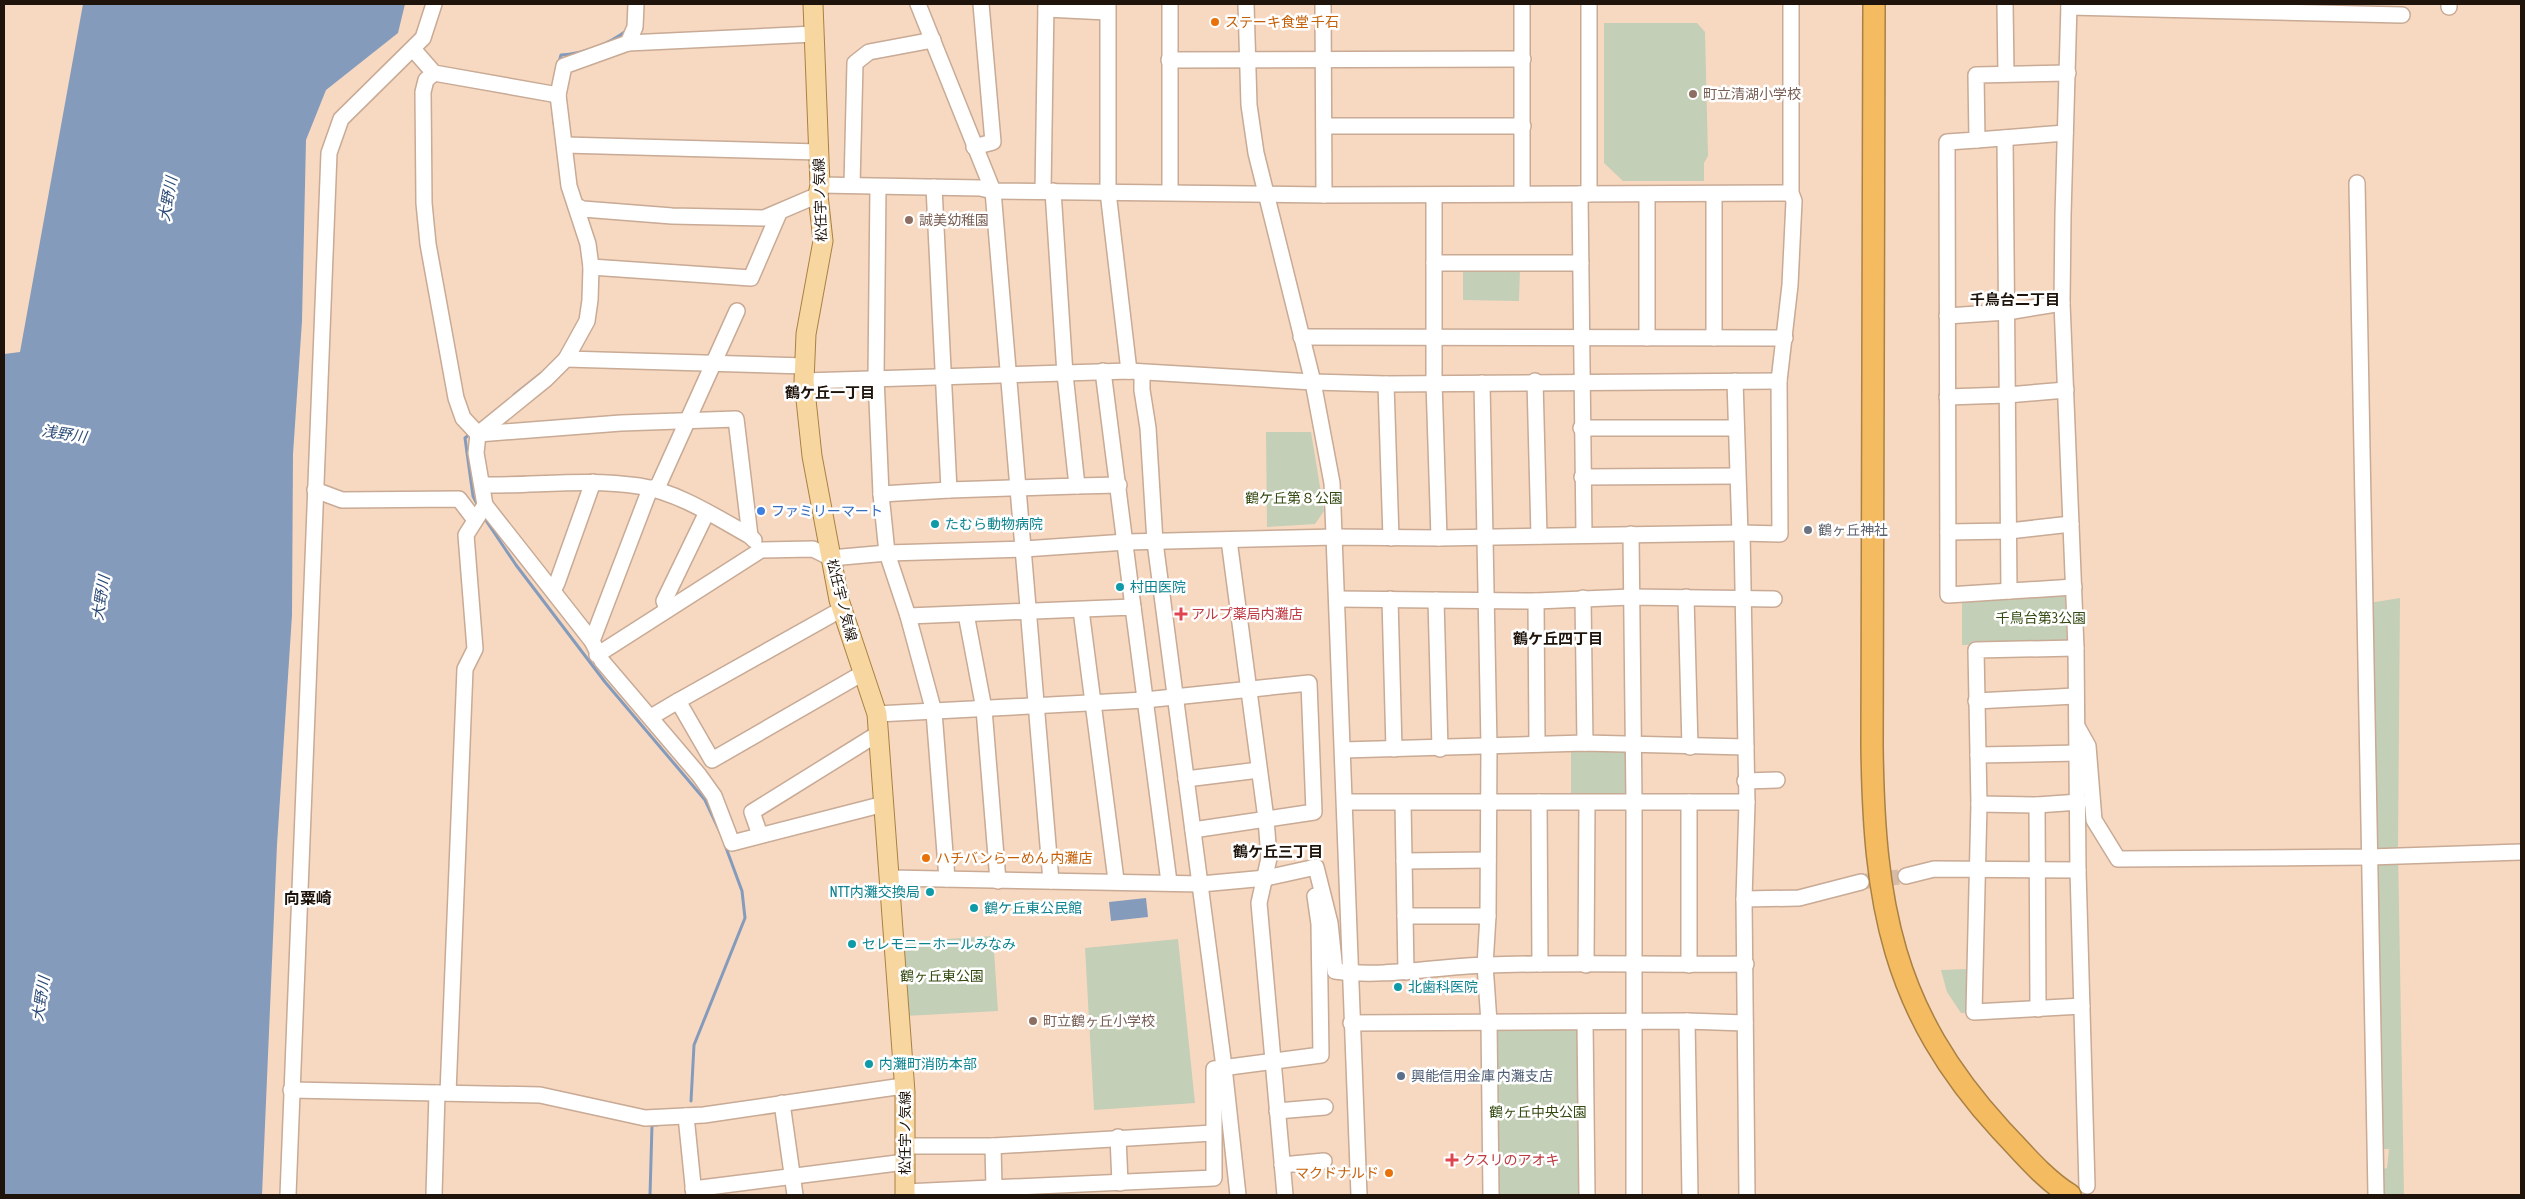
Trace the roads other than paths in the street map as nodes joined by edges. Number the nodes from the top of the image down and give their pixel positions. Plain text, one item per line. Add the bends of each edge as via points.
1 (434, 4) edge
2 (636, 4) edge
3 (813, 4) edge
4 (918, 4) edge
5 (981, 4) edge
6 (1170, 4) edge
7 (1246, 4) edge
8 (1323, 4) edge
9 (1522, 4) edge
10 (1589, 4) edge
11 (1791, 4) edge
12 (1874, 4) edge
13 (2005, 4) edge
14 (1046, 6) edge
15 (2069, 6) edge
16 (1108, 8) edge
17 (2402, 15) dead end
18 (815, 34) junction
19 (933, 40) junction
20 (628, 43) junction
21 (413, 49) junction
22 (1324, 59) junction
23 (1523, 59) junction
24 (1169, 60) junction
25 (1246, 60) junction
26 (434, 73) junction
27 (2068, 73) junction
28 (2006, 74) junction
29 (558, 95) junction
30 (1324, 126) junction
31 (1523, 126) junction
32 (2065, 133) junction
33 (2006, 138) junction
34 (1977, 140) junction
35 (565, 145) junction
36 (974, 146) junction
37 (819, 152) junction
38 (2357, 183) dead end
39 (852, 185) junction
40 (878, 187) junction
41 (934, 187) junction
42 (819, 190) junction
43 (1048, 190) junction
44 (992, 191) junction
45 (1108, 192) junction
46 (1170, 192) junction
47 (1791, 193) junction
48 (1434, 194) junction
49 (1522, 194) junction
50 (1585, 194) junction
51 (1714, 194) junction
52 (1265, 195) junction
53 (1324, 195) junction
54 (1647, 195) junction
55 (576, 206) junction
56 (779, 213) junction
57 (1434, 263) junction
58 (1581, 263) junction
59 (591, 267) junction
60 (2062, 303) junction
61 (737, 310) dead end
62 (2007, 312) junction
63 (1947, 316) junction
64 (1301, 337) junction
65 (1581, 337) junction
66 (1434, 338) junction
67 (1647, 338) junction
68 (1714, 338) junction
69 (1785, 338) junction
70 (566, 359) junction
71 (712, 365) junction
72 (1103, 372) junction
73 (1136, 372) junction
74 (804, 374) junction
75 (1065, 374) junction
76 (1008, 375) junction
77 (876, 377) junction
78 (942, 377) junction
79 (1535, 381) junction
80 (1581, 381) junction
81 (1735, 381) junction
82 (1779, 381) junction
83 (1313, 382) junction
84 (1434, 382) junction
85 (1482, 383) junction
86 (1386, 384) junction
87 (2066, 390) junction
88 (2007, 396) junction
89 (1947, 397) junction
90 (686, 421) junction
91 (1581, 428) junction
92 (1735, 428) junction
93 (475, 431) junction
94 (1737, 476) junction
95 (1582, 477) junction
96 (593, 482) junction
97 (482, 485) junction
98 (1119, 485) junction
99 (1077, 486) junction
100 (1019, 488) junction
101 (650, 489) junction
102 (315, 490) junction
103 (949, 490) junction
104 (881, 494) junction
105 (480, 512) junction
106 (707, 512) junction
107 (2071, 524) junction
108 (2009, 531) junction
109 (1948, 532) junction
110 (1631, 534) junction
111 (1741, 534) junction
112 (1584, 535) junction
113 (750, 536) junction
114 (1539, 536) junction
115 (1336, 537) junction
116 (1485, 537) junction
117 (1391, 538) junction
118 (1439, 538) junction
119 (1228, 540) junction
120 (1126, 542) junction
121 (1155, 542) junction
122 (1024, 549) junction
123 (760, 550) junction
124 (888, 552) junction
125 (831, 558) junction
126 (2074, 586) junction
127 (552, 591) junction
128 (2009, 591) junction
129 (1631, 597) junction
130 (1686, 597) junction
131 (1742, 597) junction
132 (1390, 598) junction
133 (1583, 598) junction
134 (1337, 599) junction
135 (1774, 599) dead end
136 (1436, 600) junction
137 (1484, 601) junction
138 (1536, 601) junction
139 (1133, 607) junction
140 (667, 610) junction
141 (842, 610) junction
142 (1081, 610) junction
143 (1029, 612) junction
144 (966, 614) junction
145 (908, 616) junction
146 (595, 648) junction
147 (2076, 648) junction
148 (863, 674) junction
149 (1248, 688) junction
150 (2075, 696) junction
151 (1174, 697) junction
152 (1144, 700) junction
153 (678, 701) junction
154 (1976, 701) junction
155 (1092, 702) junction
156 (1036, 706) junction
157 (984, 710) junction
158 (934, 712) junction
159 (877, 714) junction
160 (650, 717) junction
161 (2077, 726) junction
162 (879, 733) junction
163 (1585, 743) junction
164 (1537, 744) junction
165 (1633, 744) junction
166 (1489, 746) junction
167 (1690, 747) junction
168 (1746, 747) junction
169 (1440, 748) junction
170 (1394, 749) junction
171 (1343, 750) junction
172 (2078, 753) junction
173 (1978, 755) junction
174 (712, 760) junction
175 (695, 770) junction
176 (1259, 770) junction
177 (1186, 779) junction
178 (1777, 780) dead end
179 (1745, 781) junction
180 (1346, 802) junction
181 (1488, 802) junction
182 (1539, 802) junction
183 (1634, 802) junction
184 (1689, 802) junction
185 (1747, 802) junction
186 (2079, 802) junction
187 (1587, 803) junction
188 (884, 804) junction
189 (1403, 804) junction
190 (1979, 804) junction
191 (2038, 805) junction
192 (1266, 819) junction
193 (1193, 830) junction
194 (760, 835) junction
195 (2521, 852) edge
196 (2370, 858) junction
197 (1488, 860) junction
198 (1404, 861) junction
199 (1310, 868) junction
200 (1977, 868) junction
201 (2039, 868) junction
202 (2078, 870) junction
203 (1906, 876) tunnel mouth
204 (890, 878) junction
205 (1266, 878) junction
206 (947, 879) junction
207 (1116, 880) junction
208 (998, 881) junction
209 (1051, 881) junction
210 (1169, 882) junction
211 (1861, 882) tunnel mouth
212 (1201, 884) junction
213 (1744, 899) junction
214 (1405, 916) junction
215 (1488, 916) junction
216 (1540, 964) junction
217 (1746, 964) junction
218 (1485, 965) junction
219 (1586, 965) junction
220 (1634, 965) junction
221 (1689, 965) junction
222 (1406, 972) junction
223 (1351, 973) junction
224 (2082, 1006) junction
225 (2038, 1008) junction
226 (1687, 1021) junction
227 (1351, 1022) junction
228 (1489, 1022) junction
229 (1585, 1022) junction
230 (1634, 1023) junction
231 (1746, 1023) junction
232 (1272, 1062) junction
233 (1224, 1067) junction
234 (291, 1090) junction
235 (905, 1092) junction
236 (442, 1093) junction
237 (782, 1102) junction
238 (1325, 1107) dead end
239 (1277, 1111) junction
240 (686, 1116) junction
241 (1213, 1133) junction
242 (1118, 1137) junction
243 (993, 1146) junction
244 (905, 1154) junction
245 (1324, 1161) dead end
246 (1282, 1165) junction
247 (792, 1176) junction
248 (1120, 1184) junction
249 (994, 1188) junction
250 (2071, 1189) edge
251 (693, 1192) edge
252 (905, 1194) edge
253 (288, 1195) edge
254 (434, 1195) edge
255 (795, 1195) edge
256 (1238, 1195) edge
257 (1285, 1195) edge
258 (1359, 1195) edge
259 (1491, 1195) edge
260 (1587, 1195) edge
261 (1634, 1195) edge
262 (1690, 1195) edge
263 (1747, 1195) edge
264 (2376, 1195) edge

1 - 21 street via 423,38
2 - 20 street via 635,28
3 - 18 main road, 松任宇ノ気線
4 - 19 street
5 - 36 street via 993,142
6 - 24 street
7 - 25 street
8 - 22 street
9 - 23 street
10 - 50 street
11 - 47 street
12 - 250 highway via 1872,746 1873,818 1879,879 1904,980 1938,1048 1988,1116 2032,1164
13 - 28 street
14 - 16 street
14 - 43 street
15 - 17 street
15 - 27 street
16 - 45 street
18 - 20 street
18 - 37 main road, 松任宇ノ気線
19 - 36 street
19 - 39 street via 869,52 855,63
20 - 29 street via 564,66
21 - 26 street
21 - 102 street via 341,119 329,153
22 - 23 street
22 - 25 street
22 - 30 street
23 - 31 street
24 - 25 street
24 - 46 street
25 - 52 street via 1256,153
26 - 29 street
26 - 93 street via 426,80 423,92 424,203 428,244 456,398 463,418
27 - 28 street
27 - 32 street
28 - 34 street via 1976,75
29 - 35 street
30 - 31 street
30 - 53 street
31 - 49 street
32 - 33 street
32 - 60 street
33 - 34 street
33 - 62 street
34 - 63 street via 1947,142
35 - 37 street
35 - 55 street via 569,186
36 - 44 street
37 - 42 main road, 松任宇ノ気線
38 - 196 street
39 - 40 street
39 - 42 street
40 - 41 street
40 - 77 street
41 - 44 street
41 - 78 street
42 - 56 street
42 - 74 main road, 松任宇ノ気線 via 823,241 806,334
43 - 44 street
43 - 45 street
43 - 75 street
44 - 76 street
45 - 46 street
45 - 73 street
46 - 52 street
47 - 51 street
47 - 69 street via 1794,201
48 - 49 street
48 - 53 street
48 - 57 street
49 - 50 street
50 - 54 street
50 - 58 street
51 - 54 street
51 - 68 street
52 - 53 street
52 - 64 street
54 - 67 street
55 - 56 street via 672,216 764,218
55 - 59 street via 588,244
56 - 59 street via 751,278
57 - 58 street
57 - 66 street
58 - 65 street
59 - 70 street via 587,321
60 - 62 street
60 - 87 street
61 - 71 street
62 - 63 street
62 - 88 street
63 - 89 street
64 - 66 street
64 - 83 street
65 - 66 street
65 - 67 street
65 - 80 street
66 - 84 street
67 - 68 street
68 - 69 street
69 - 82 street
70 - 71 street
70 - 93 street via 546,379
71 - 74 street
71 - 90 street
72 - 73 street
72 - 75 street
72 - 98 street
73 - 83 street
73 - 121 street via 1148,428
74 - 77 street
74 - 125 main road, 松任宇ノ気線 via 812,456
75 - 76 street
75 - 99 street
76 - 78 street
76 - 100 street
77 - 78 street
77 - 104 street
78 - 103 street
79 - 80 street
79 - 85 street
79 - 114 street
80 - 81 street
80 - 91 street
81 - 82 street
81 - 92 street
82 - 111 street via 1780,534
83 - 86 street
83 - 115 street via 1332,484
84 - 85 street
84 - 86 street
84 - 118 street
85 - 116 street
86 - 117 street
87 - 88 street
87 - 107 street
88 - 89 street
88 - 108 street
89 - 109 street
90 - 93 street
90 - 101 street via 658,486
90 - 113 street via 736,419
91 - 92 street
91 - 95 street
92 - 94 street
93 - 97 street
94 - 95 street
94 - 111 street
95 - 112 street
96 - 97 street
96 - 101 street
96 - 127 street
97 - 105 street
98 - 99 street
98 - 120 street
99 - 100 street
100 - 103 street
100 - 122 street
101 - 106 street
101 - 146 street
102 - 105 street via 342,500 459,500
102 - 234 street
103 - 104 street
104 - 124 street
105 - 127 street
105 - 236 street via 466,535 475,649 465,669
106 - 113 street
106 - 140 street via 664,601
107 - 108 street
107 - 126 street
108 - 109 street
108 - 128 street
109 - 128 street via 1948,595
110 - 111 street
110 - 112 street
110 - 129 street
111 - 131 street
112 - 114 street
113 - 123 street
114 - 116 street
115 - 117 street
115 - 119 street
115 - 134 street
116 - 118 street
116 - 137 street
117 - 118 street
119 - 121 street
119 - 149 street
120 - 121 street
120 - 122 street
120 - 139 street
121 - 151 street
122 - 124 street
122 - 143 street
123 - 125 street via 813,548
123 - 140 street
124 - 125 street
124 - 145 street
125 - 141 main road, 松任宇ノ気線
126 - 128 street
126 - 147 street
127 - 146 street
129 - 130 street
129 - 133 street
129 - 165 street
130 - 131 street
130 - 167 street
131 - 135 street
131 - 168 street
132 - 134 street
132 - 136 street
132 - 170 street
133 - 138 street
133 - 163 street
134 - 171 street
136 - 137 street
136 - 169 street
137 - 138 street
137 - 166 street
138 - 164 street
139 - 142 street
139 - 152 street
140 - 146 street
141 - 148 main road, 松任宇ノ気線
141 - 153 street
142 - 143 street
142 - 155 street
143 - 144 street
143 - 156 street
144 - 145 street
144 - 157 street
145 - 158 street
146 - 160 street
147 - 150 street
147 - 154 street via 1976,650
148 - 159 main road, 松任宇ノ気線
148 - 174 street
149 - 151 street
149 - 176 street
149 - 192 street via 1309,683 1314,812
150 - 154 street
150 - 161 street
151 - 152 street
151 - 177 street
152 - 155 street
152 - 210 street
153 - 160 street
153 - 174 street
154 - 173 street
155 - 156 street
155 - 207 street
156 - 157 street
156 - 209 street
157 - 158 street
157 - 208 street
158 - 159 street
158 - 206 street
159 - 162 main road, 松任宇ノ気線
160 - 175 street
161 - 172 street
161 - 196 street via 2088,746 2094,820 2118,860
162 - 188 main road, 松任宇ノ気線
162 - 194 street via 752,812
163 - 164 street
163 - 165 street
164 - 166 street
165 - 167 street
165 - 183 street
166 - 169 street
166 - 181 street
167 - 168 street
168 - 179 street
169 - 170 street
170 - 171 street
171 - 180 street
172 - 173 street
172 - 186 street
173 - 190 street
174 - 175 street
175 - 194 street via 714,796 732,843
176 - 177 street
176 - 192 street
177 - 193 street
178 - 179 street
179 - 185 street
180 - 189 street
180 - 223 street
181 - 182 street
181 - 189 street
181 - 197 street
182 - 187 street
182 - 216 street
183 - 184 street
183 - 187 street
183 - 220 street
184 - 185 street
184 - 221 street
185 - 213 street
186 - 191 street
186 - 202 street
187 - 219 street
188 - 194 street
188 - 204 main road, 松任宇ノ気線
189 - 198 street
190 - 191 street
190 - 200 street
191 - 201 street
192 - 193 street
192 - 205 street via 1269,858
193 - 212 street
195 - 196 street
196 - 264 street
197 - 198 street
197 - 215 street
198 - 214 street
199 - 205 street
199 - 223 street via 1316,866 1330,922 1335,971
199 - 232 street via 1319,924 1321,1055
200 - 201 street
200 - 203 street via 1934,869
200 - 225 street via 1974,1012
201 - 202 street
201 - 225 street
202 - 224 street
204 - 206 street
204 - 235 main road, 松任宇ノ気線
205 - 212 street
205 - 232 street via 1259,903
206 - 208 street
207 - 209 street
207 - 210 street
208 - 209 street
210 - 212 street
211 - 213 street via 1799,898
212 - 233 street
213 - 217 street
214 - 215 street
214 - 222 street
215 - 218 street
216 - 218 street
216 - 219 street
217 - 221 street
217 - 231 street
218 - 222 street
218 - 228 street
219 - 220 street
220 - 221 street
220 - 230 street
222 - 223 street
223 - 227 street
224 - 225 street
224 - 250 street
226 - 230 street
226 - 231 street
226 - 262 street
227 - 228 street
227 - 258 street
228 - 229 street
228 - 259 street
229 - 230 street
229 - 260 street
230 - 261 street
231 - 263 street
232 - 233 street
232 - 239 street
233 - 241 street via 1214,1069
233 - 256 street
234 - 236 street
234 - 253 street
235 - 237 street via 896,1087
235 - 244 main road, 松任宇ノ気線
236 - 240 street via 540,1095 640,1118
236 - 254 street
237 - 240 street
237 - 247 street
238 - 239 street
239 - 246 street
240 - 251 street
241 - 242 street
241 - 248 street via 1214,1178
242 - 243 street
242 - 248 street
243 - 244 street
243 - 249 street
244 - 247 street
244 - 252 main road, 松任宇ノ気線
245 - 246 street
246 - 257 street
247 - 251 street
247 - 255 street
248 - 249 street
249 - 252 street

